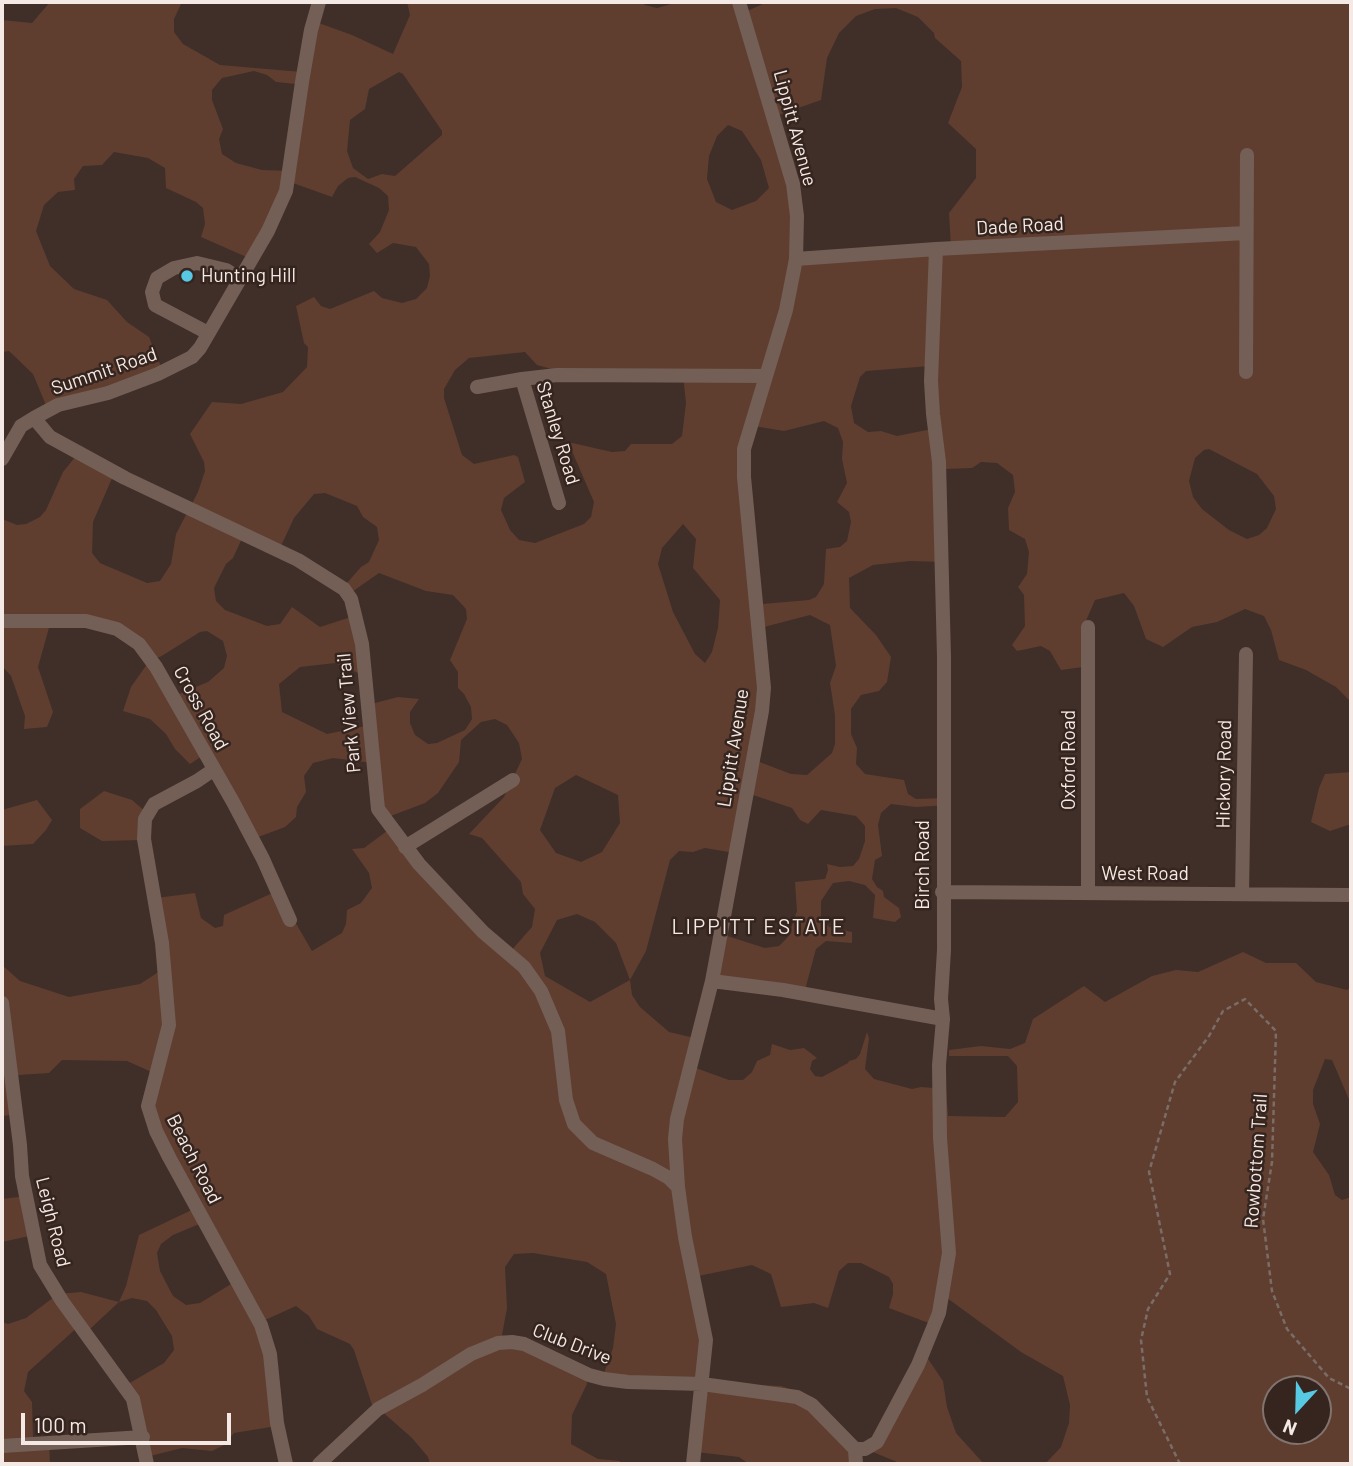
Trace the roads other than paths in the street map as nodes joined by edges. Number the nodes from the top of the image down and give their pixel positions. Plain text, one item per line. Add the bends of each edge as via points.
1 (319, 2) edge
2 (739, 2) edge
3 (1247, 155) dead end
4 (1246, 233) junction
5 (936, 249) junction
6 (796, 259) junction
7 (240, 279) junction
8 (208, 333) junction
9 (1246, 372) dead end
10 (766, 376) junction
11 (522, 379) junction
12 (477, 387) dead end
13 (34, 418) junction
14 (2, 459) edge
15 (559, 503) dead end
16 (2, 621) edge
17 (1088, 627) dead end
18 (1246, 654) dead end
19 (213, 769) junction
20 (513, 780) dead end
21 (405, 847) junction
22 (942, 892) junction
23 (1088, 893) junction
24 (1242, 894) junction
25 (1348, 895) dead end
26 (290, 920) dead end
27 (712, 981) junction
28 (2, 1003) edge
29 (943, 1019) junction
30 (678, 1187) junction
31 (702, 1384) junction
32 (143, 1437) junction
33 (2, 1446) edge
34 (855, 1449) junction
35 (147, 1464) edge
36 (286, 1464) edge
37 (319, 1464) edge
38 (693, 1464) edge
39 (856, 1464) edge

1 - 7 street, Summit Road via 286,191
2 - 6 street, Lippitt Avenue via 793,184
3 - 4 street
4 - 5 street, Dade Road
4 - 9 street
5 - 6 street, Dade Road
5 - 22 street, Birch Road via 931,381 939,462 944,657
6 - 10 street, Lippitt Avenue
7 - 8 street, Summit Road
7 - 8 street via 226,270 197,263 157,278 152,292 155,305
8 - 13 street, Summit Road via 192,357 158,374 58,405
10 - 11 street via 557,375
10 - 27 street, Lippitt Avenue via 744,449 764,688
11 - 12 street, Stanley Road
11 - 15 street, Stanley Road
13 - 14 street, Summit Road via 21,426
13 - 21 street, Park View Trail via 50,437 298,560 344,589 351,599 362,644 378,809
16 - 19 street, Cross Road via 86,621 132,638 156,667
17 - 23 street, Oxford Road
18 - 24 street, Hickory Road
19 - 26 street, Cross Road via 263,859
19 - 36 street, Beach Road via 154,804 145,819 169,1025 148,1106 169,1157 261,1325 270,1354
20 - 21 street
21 - 30 street, Park View Trail via 483,932 524,967 541,991 558,1031 566,1100 574,1124 593,1143 653,1169
22 - 23 street, West Road
22 - 29 street, Birch Road
23 - 24 street, West Road
24 - 25 street, West Road
27 - 29 street
27 - 30 street, Lippitt Avenue via 677,1119
28 - 32 street, Leigh Road via 22,1176 40,1265 133,1399
29 - 34 street, Birch Road via 940,1138 949,1253 939,1313 881,1437 872,1446
30 - 31 street, Lippitt Avenue via 706,1339
31 - 34 street, Club Drive via 797,1397 812,1405
31 - 37 street, Club Drive via 604,1379 524,1344 498,1343 378,1409
31 - 38 street, Lippitt Avenue
32 - 33 street
32 - 35 street, Leigh Road
34 - 39 street

